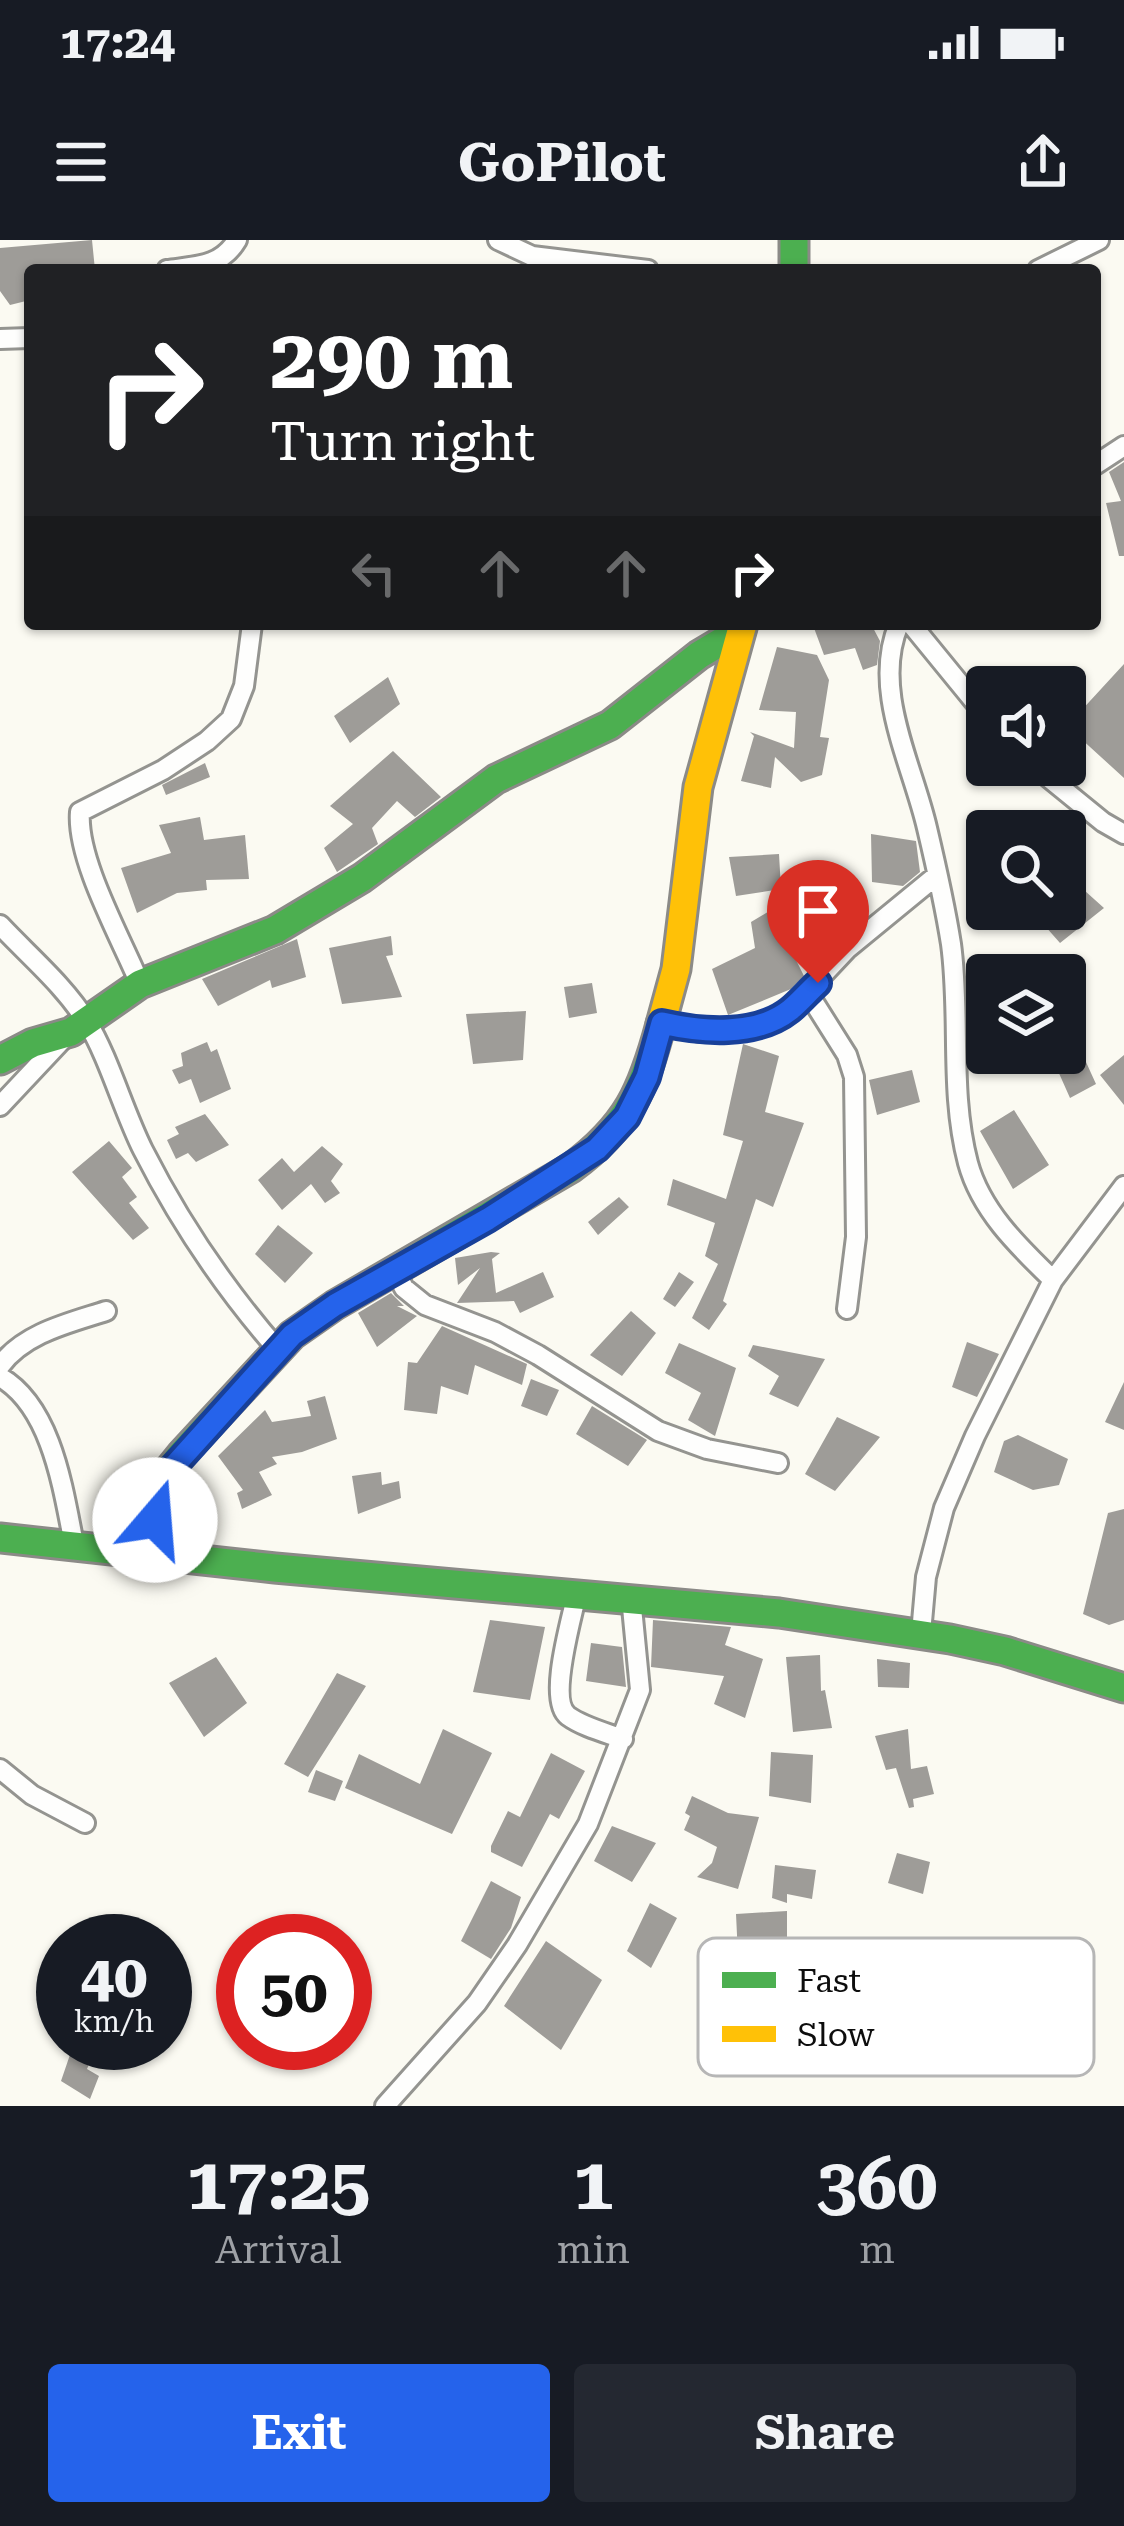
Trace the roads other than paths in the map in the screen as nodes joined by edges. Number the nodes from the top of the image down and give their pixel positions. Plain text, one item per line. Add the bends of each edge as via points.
1 (237, 240) edge
2 (498, 240) edge
3 (1098, 240) edge
4 (517, 262) edge
5 (210, 264) edge
6 (550, 264) edge
7 (1050, 264) edge
8 (251, 630) edge
9 (737, 630) edge
10 (741, 630) edge
11 (896, 630) edge
12 (916, 630) edge
13 (966, 691) edge
14 (1059, 786) edge
15 (1124, 834) edge
16 (936, 876) junction
17 (0, 925) edge
18 (140, 984) junction
19 (808, 993) junction
20 (662, 1023) junction
21 (79, 1027) junction
22 (0, 1060) edge
23 (0, 1106) edge
24 (1124, 1186) edge
25 (1105, 1208) junction
26 (1124, 1218) edge
27 (394, 1270) junction
28 (1053, 1280) junction
29 (847, 1309) dead end
30 (106, 1311) dead end
31 (278, 1350) junction
32 (0, 1366) edge
33 (0, 1376) edge
34 (778, 1463) dead end
35 (156, 1486) junction
36 (0, 1538) edge
37 (74, 1544) junction
38 (106, 1548) junction
39 (154, 1554) junction
40 (578, 1593) junction
41 (631, 1597) junction
42 (921, 1634) junction
43 (1124, 1688) edge
44 (623, 1739) junction
45 (0, 1768) edge
46 (85, 1823) dead end
47 (385, 2106) edge

1 - 5 street
2 - 4 street
3 - 7 street
4 - 6 street
8 - 18 street via 231,719 163,770 80,812 86,860
9 - 18 main road via 610,725 496,779 362,878 275,930
10 - 20 main road via 698,787
11 - 16 street via 889,684
12 - 13 street
14 - 15 street
16 - 19 street
16 - 28 street via 951,946 968,1166 991,1212
17 - 21 street via 48,973
18 - 21 main road
19 - 20 street via 787,1013 753,1025 700,1032
19 - 29 street via 854,1077 856,1237
20 - 27 main road via 627,1117 597,1149
21 - 22 main road
21 - 23 street
21 - 31 street via 185,1227
24 - 25 street
25 - 26 street
25 - 28 street
27 - 31 main road
27 - 34 street via 425,1305 510,1340 658,1431
28 - 42 street via 944,1508
30 - 32 street via 31,1339
31 - 35 main road
33 - 37 street via 37,1415
35 - 38 main road
35 - 39 main road
36 - 37 main road
37 - 38 main road
38 - 39 main road
39 - 40 main road
40 - 41 main road
40 - 44 street via 560,1705
41 - 42 main road
41 - 44 street via 640,1690
42 - 43 main road
44 - 47 street via 588,1824 517,1945
45 - 46 street

